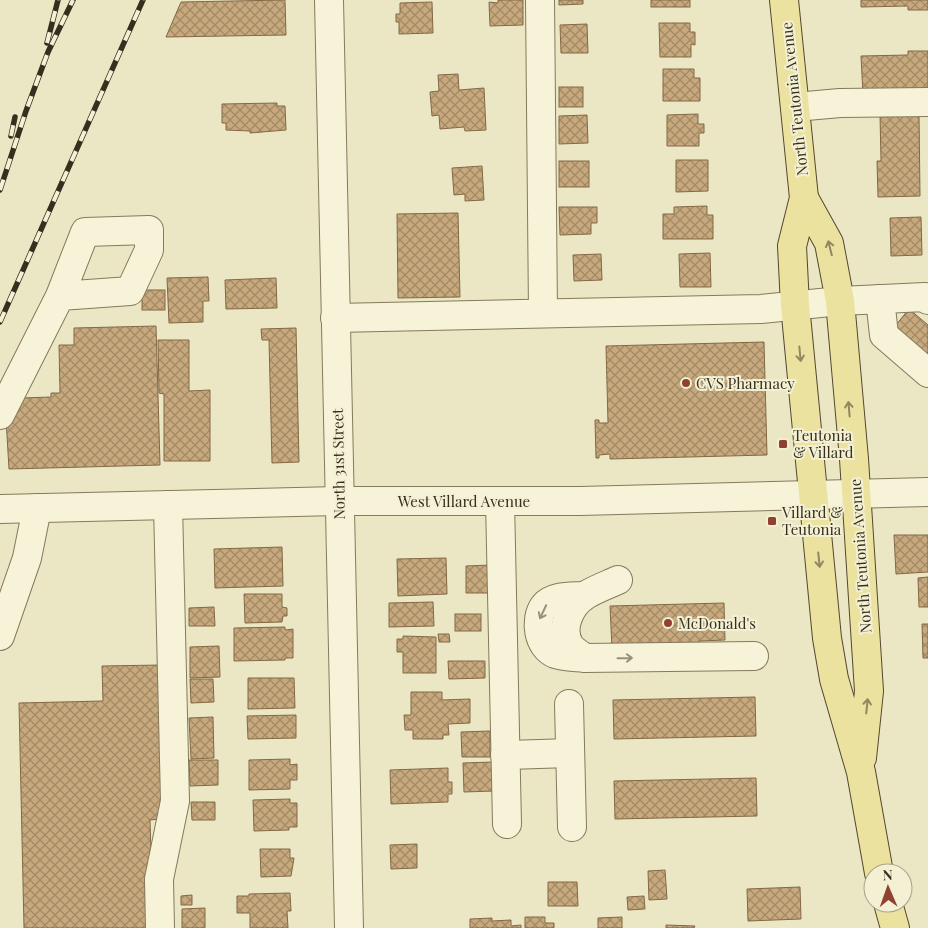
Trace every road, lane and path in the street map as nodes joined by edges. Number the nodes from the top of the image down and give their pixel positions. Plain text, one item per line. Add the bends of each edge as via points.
1 (329, 0) edge
2 (540, 0) edge
3 (784, 0) edge
4 (928, 102) edge
5 (795, 107) junction
6 (804, 198) junction
7 (60, 296) dead end
8 (880, 299) junction
9 (928, 300) edge
10 (840, 301) junction
11 (796, 305) junction
12 (543, 313) junction
13 (335, 318) junction
14 (928, 373) edge
15 (0, 415) edge
16 (928, 492) edge
17 (856, 493) junction
18 (812, 494) junction
19 (338, 501) junction
20 (500, 501) junction
21 (168, 505) junction
22 (37, 508) junction
23 (0, 509) edge
24 (618, 580) dead end
25 (0, 636) edge
26 (754, 656) dead end
27 (569, 704) dead end
28 (570, 753) junction
29 (506, 755) junction
30 (860, 772) junction
31 (507, 824) dead end
32 (572, 827) dead end
33 (877, 863) edge
34 (891, 913) edge
35 (160, 928) edge
36 (349, 928) edge
37 (896, 928) edge

1 - 13 street, North 31st Street
2 - 12 street
3 - 5 main road, North Teutonia Avenue
4 - 5 street
5 - 6 main road, North Teutonia Avenue
10 -> 6 main road, North Teutonia Avenue via 829,243
6 - 11 main road, North Teutonia Avenue via 792,246
7 - 15 street
8 - 9 street
8 - 10 street
8 - 14 street via 884,335
10 - 11 street
17 -> 10 main road, North Teutonia Avenue
11 - 12 street
11 -> 18 main road, North Teutonia Avenue
12 - 13 street
13 - 19 street, North 31st Street
16 - 17 street, West Villard Avenue
17 - 18 street, West Villard Avenue
30 -> 17 main road, North Teutonia Avenue via 869,690
18 - 20 street, West Villard Avenue
18 -> 30 main road, North Teutonia Avenue via 834,679
19 - 20 street, West Villard Avenue
19 - 21 street, West Villard Avenue
19 - 36 street, North 31st Street
20 - 29 street
21 - 22 street, West Villard Avenue
21 - 35 street via 175,801 159,879
22 - 23 street, West Villard Avenue
22 - 25 street via 27,558
24 -> 26 street via 584,596 566,620 566,637 571,647 586,658
27 - 28 street
28 - 29 street
28 - 32 street
29 - 31 street
30 - 33 main road, North Teutonia Avenue
34 - 37 main road

